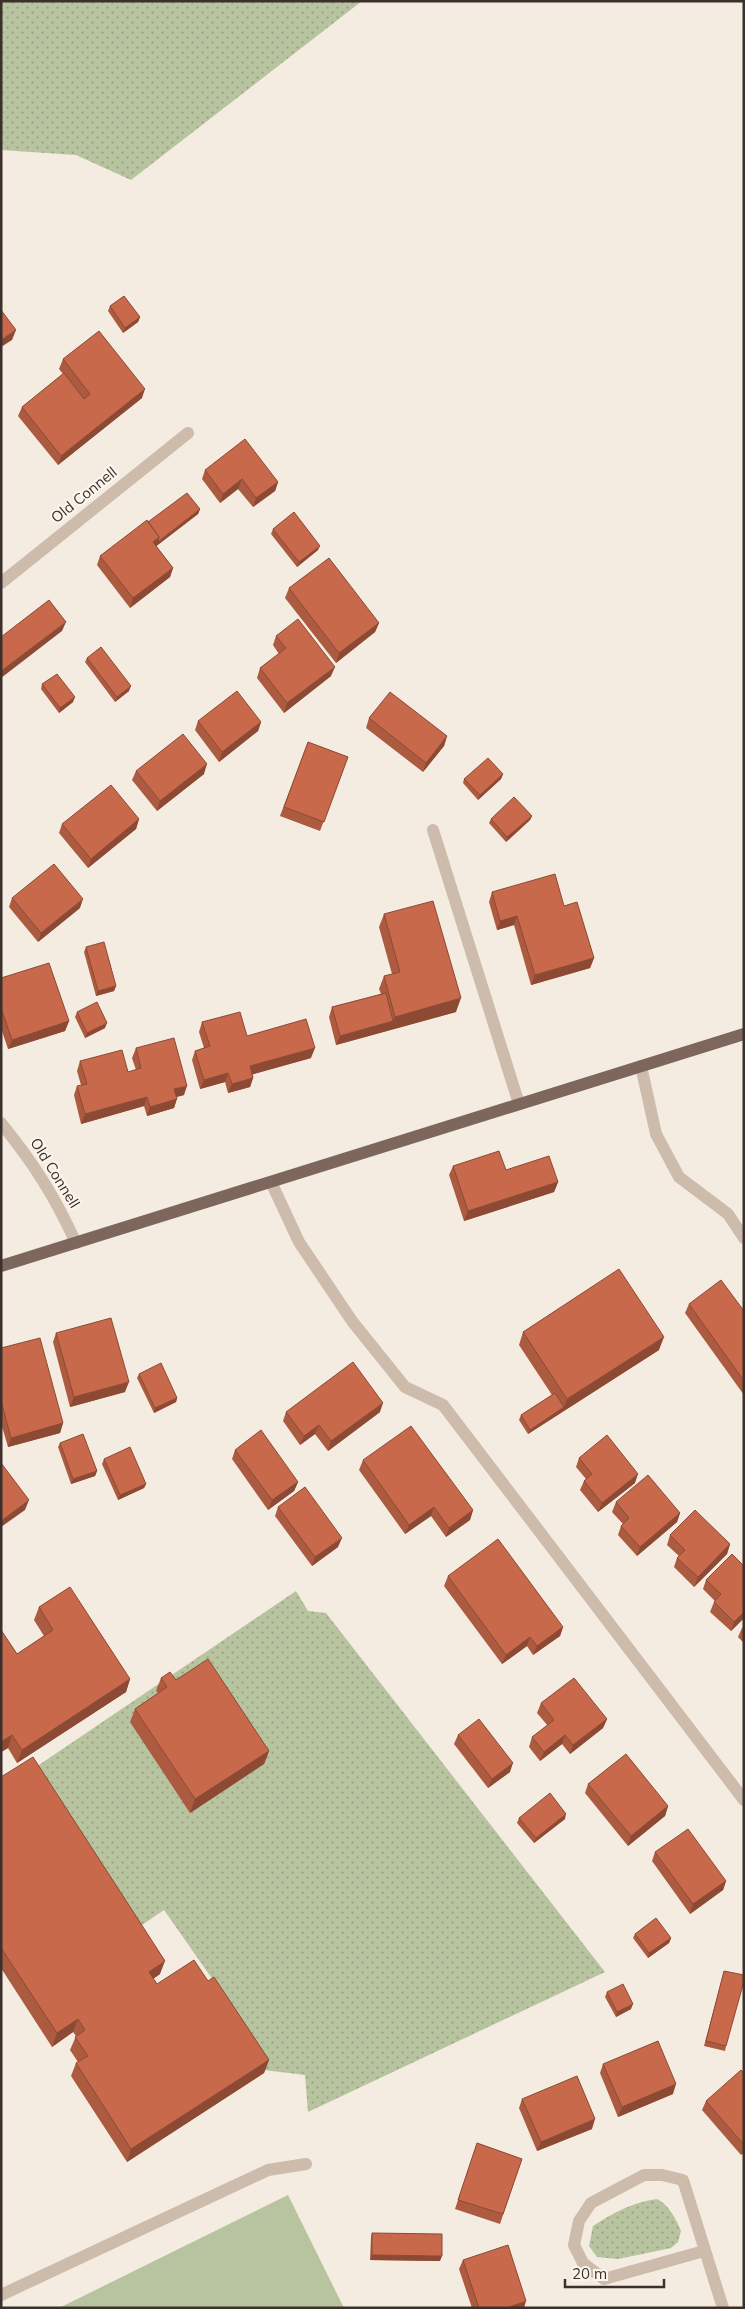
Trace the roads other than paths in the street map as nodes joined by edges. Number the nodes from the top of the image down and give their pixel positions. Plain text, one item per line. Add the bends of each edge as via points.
1 (188, 433) dead end
2 (1, 583) edge
3 (433, 830) dead end
4 (744, 1034) edge
5 (641, 1066) junction
6 (520, 1104) junction
7 (1, 1123) edge
8 (271, 1182) junction
9 (744, 1238) edge
10 (76, 1243) junction
11 (1, 1266) edge
12 (744, 1800) edge
13 (306, 2164) dead end
14 (704, 2251) junction
15 (1, 2295) edge
16 (723, 2308) edge

1 - 2 street, Old Connell
3 - 6 street
4 - 5 main road
5 - 6 main road
5 - 9 street via 656,1134 679,1177 728,1214
6 - 8 main road
7 - 10 street, Old Connell via 47,1185
8 - 10 main road
8 - 12 street via 299,1242 352,1321 405,1387 443,1405
10 - 11 main road
13 - 15 street via 268,2170
14 - 14 street via 683,2180 662,2175 644,2175 590,2203 579,2221 574,2245 583,2263 604,2279
14 - 16 street

